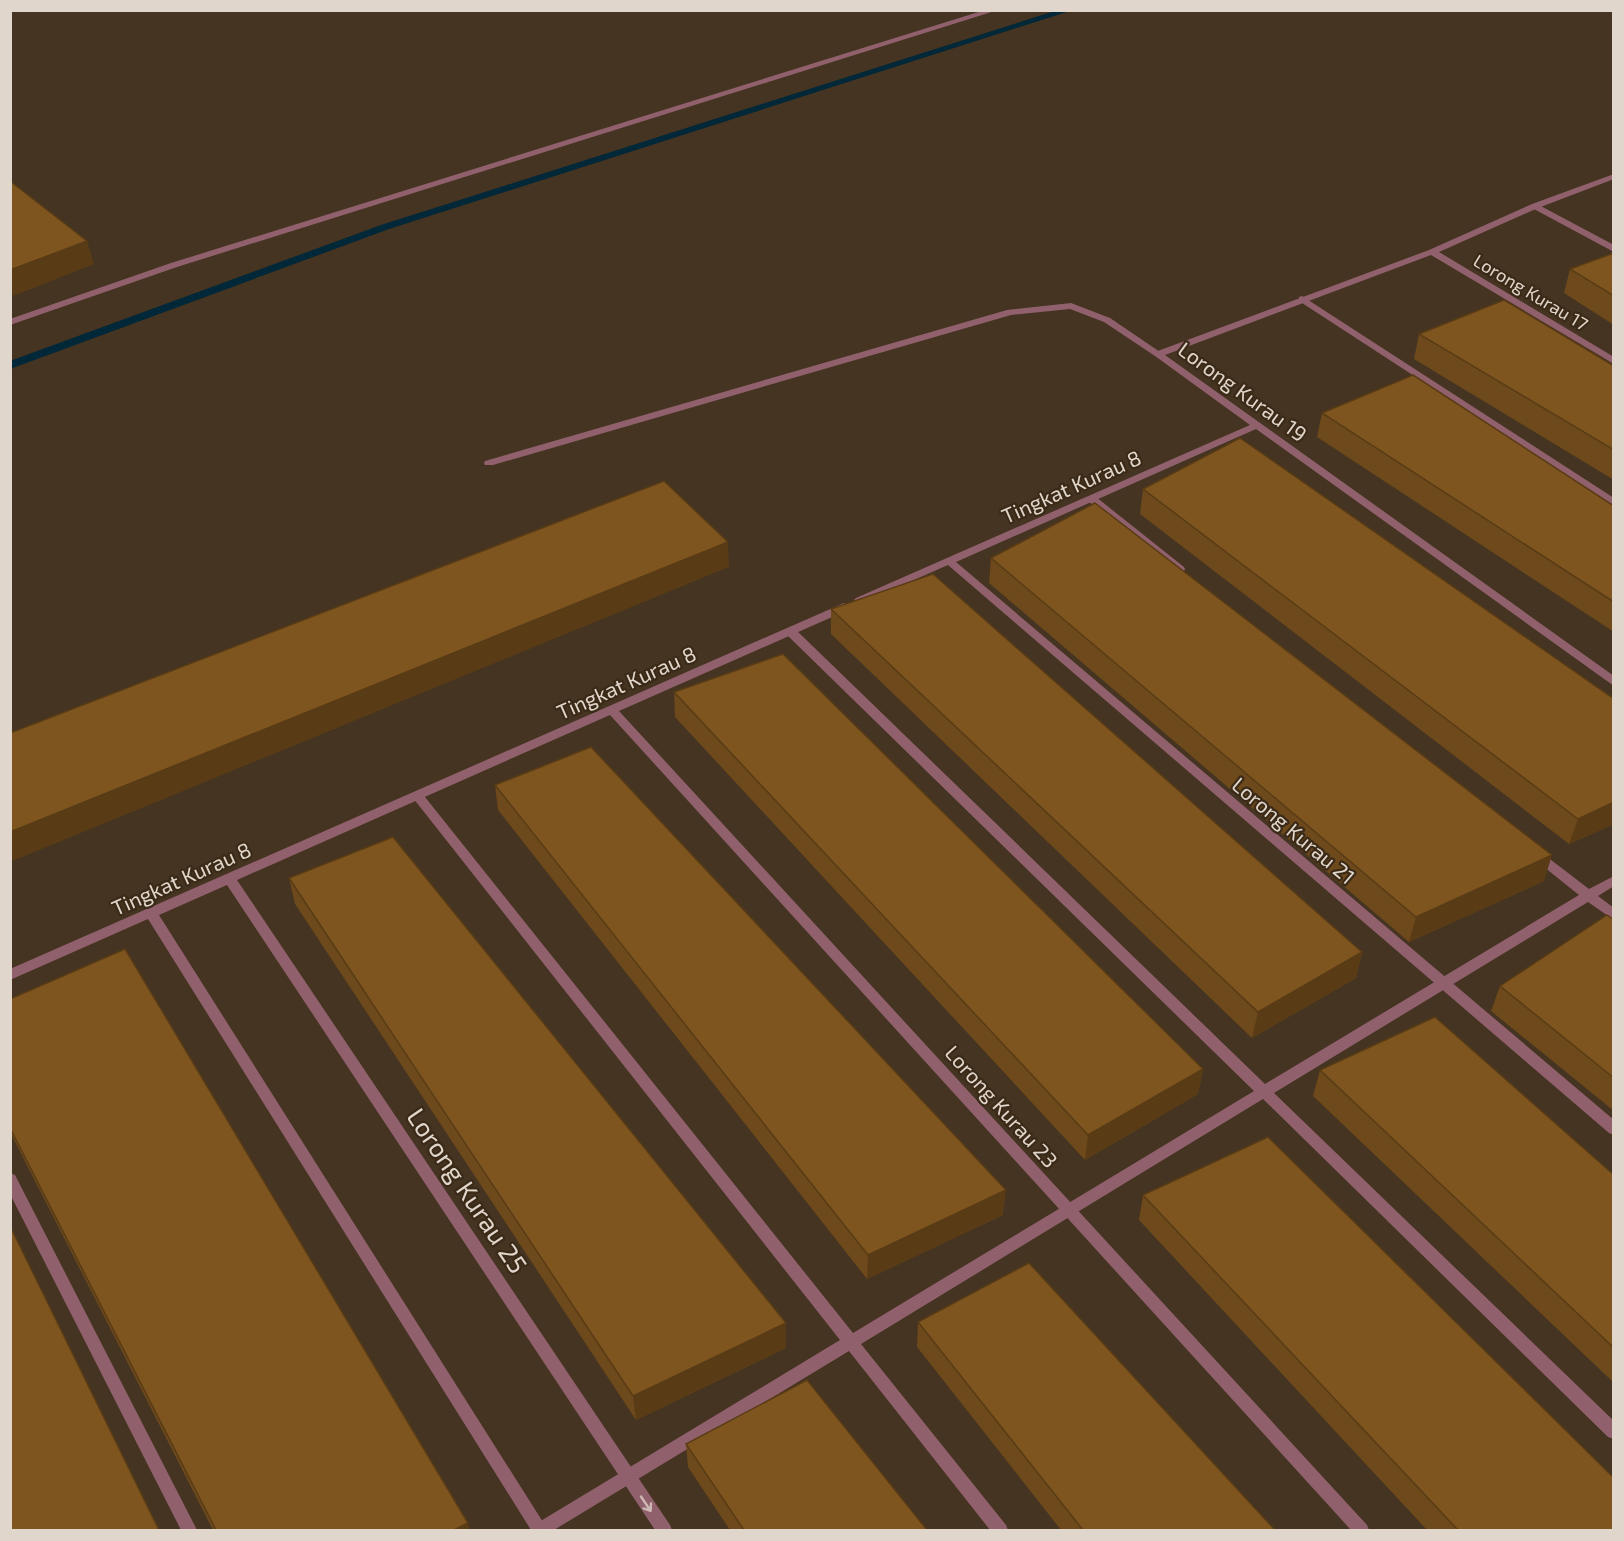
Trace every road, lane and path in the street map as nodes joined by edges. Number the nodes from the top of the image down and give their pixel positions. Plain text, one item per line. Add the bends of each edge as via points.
1 (995, 10) edge
2 (1614, 176) edge
3 (1535, 206) junction
4 (1614, 249) edge
5 (1432, 252) junction
6 (1302, 299) junction
7 (10, 322) edge
8 (1158, 354) junction
9 (1614, 361) edge
10 (1257, 425) junction
11 (489, 463) dead end
12 (1092, 499) junction
13 (1614, 503) edge
14 (948, 561) junction
15 (1185, 573) edge
16 (790, 631) junction
17 (1614, 682) edge
18 (612, 710) junction
19 (417, 795) junction
20 (1531, 851) edge
21 (229, 878) junction
22 (1614, 880) edge
23 (1587, 896) junction
24 (151, 913) junction
25 (1614, 915) edge
26 (10, 975) edge
27 (1443, 982) junction
28 (1263, 1092) junction
29 (1614, 1129) edge
30 (10, 1179) edge
31 (1069, 1210) junction
32 (851, 1342) junction
33 (1614, 1432) edge
34 (628, 1476) junction
35 (189, 1530) edge
36 (540, 1530) edge
37 (664, 1530) edge
38 (1000, 1530) edge
39 (1361, 1530) edge

1 - 7 street via 174,266
2 - 3 street, Lorong Kurau 19
3 - 4 street
3 - 5 street, Lorong Kurau 19
5 - 6 street, Lorong Kurau 19
5 - 9 street, Lorong Kurau 17
6 - 8 street, Lorong Kurau 19
6 - 13 street
8 - 10 street, Lorong Kurau 19
8 - 11 street via 1107,320 1071,306 1010,312
10 - 12 street, Tingkat Kurau 8
10 - 17 street, Lorong Kurau 19
12 - 14 street, Tingkat Kurau 8
12 - 15 street
14 - 16 street, Tingkat Kurau 8
14 - 27 street, Lorong Kurau 21
16 - 18 street, Tingkat Kurau 8
16 - 28 street
18 - 19 street, Tingkat Kurau 8
18 - 31 street, Lorong Kurau 23
19 - 21 street, Tingkat Kurau 8
19 - 32 street
20 - 23 street
21 - 24 street, Tingkat Kurau 8
21 - 34 street, Lorong Kurau 25
22 - 23 street
23 - 25 street
23 - 27 street
24 - 26 street, Tingkat Kurau 8
24 - 36 street
27 - 28 street
27 - 29 street, Lorong Kurau 21
28 - 31 street
28 - 33 street
30 - 35 street
31 - 32 street
31 - 39 street, Lorong Kurau 23
32 - 34 street
32 - 38 street
34 - 36 street
34 -> 37 street, Lorong Kurau 25

